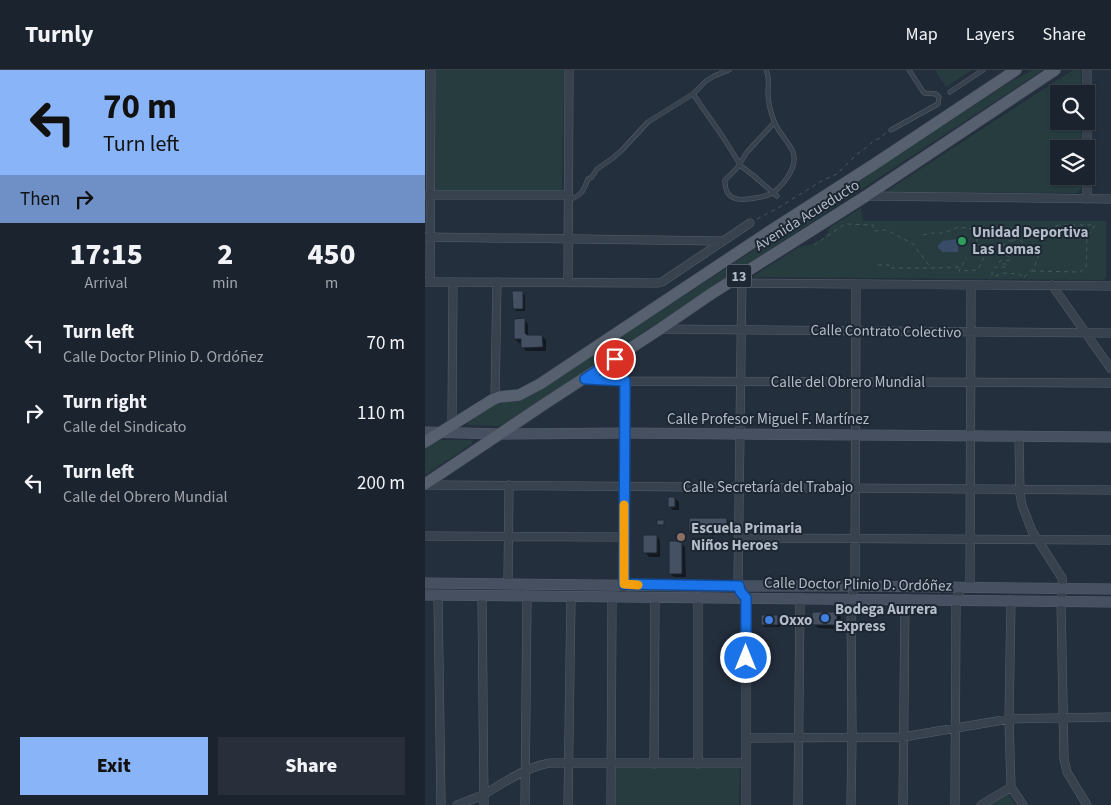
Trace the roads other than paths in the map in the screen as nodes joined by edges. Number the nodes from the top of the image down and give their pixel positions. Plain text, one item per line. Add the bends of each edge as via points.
1 (431, 70) edge
2 (569, 70) edge
3 (729, 70) edge
4 (766, 70) edge
5 (909, 70) edge
6 (983, 70) edge
7 (1016, 70) edge
8 (1055, 70) edge
9 (1087, 70) edge
10 (951, 92) dead end
11 (693, 94) junction
12 (428, 108) edge
13 (774, 122) junction
14 (891, 130) road end
15 (428, 151) edge
16 (739, 164) junction
17 (775, 194) junction
18 (428, 195) edge
19 (866, 196) junction
20 (568, 197) junction
21 (1087, 199) junction
22 (1111, 199) edge
23 (750, 223) road end
24 (427, 237) edge
25 (568, 238) junction
26 (723, 241) junction
27 (742, 279) junction
28 (427, 282) edge
29 (453, 282) junction
30 (497, 282) junction
31 (568, 282) junction
32 (856, 284) junction
33 (971, 285) junction
34 (1053, 285) junction
35 (1111, 286) edge
36 (660, 329) junction
37 (741, 330) junction
38 (856, 331) junction
39 (971, 332) junction
40 (1085, 333) junction
41 (1111, 333) edge
42 (1111, 369) edge
43 (585, 379) junction
44 (625, 381) junction
45 (741, 382) junction
46 (856, 382) junction
47 (971, 383) junction
48 (1111, 383) edge
49 (495, 398) junction
50 (452, 424) junction
51 (425, 432) edge
52 (439, 432) junction
53 (501, 434) junction
54 (625, 434) junction
55 (740, 434) junction
56 (856, 435) junction
57 (971, 436) junction
58 (1019, 436) junction
59 (1111, 437) edge
60 (425, 442) edge
61 (425, 484) edge
62 (509, 486) junction
63 (624, 486) junction
64 (739, 487) junction
65 (856, 488) junction
66 (971, 489) junction
67 (1019, 489) junction
68 (1111, 490) edge
69 (425, 536) edge
70 (508, 536) junction
71 (624, 537) junction
72 (739, 538) junction
73 (855, 539) junction
74 (970, 540) junction
75 (1037, 540) junction
76 (1111, 540) edge
77 (425, 583) edge
78 (508, 584) junction
79 (624, 584) junction
80 (688, 586) junction
81 (739, 586) junction
82 (855, 586) junction
83 (966, 587) junction
84 (1063, 588) junction
85 (1111, 589) edge
86 (425, 595) edge
87 (438, 595) junction
88 (482, 595) junction
89 (527, 595) junction
90 (571, 596) junction
91 (612, 597) junction
92 (623, 597) junction
93 (655, 597) junction
94 (693, 598) junction
95 (746, 598) junction
96 (800, 598) junction
97 (851, 599) junction
98 (905, 599) junction
99 (956, 600) junction
100 (1011, 600) junction
101 (1061, 600) junction
102 (1111, 602) edge
103 (1111, 717) edge
104 (1009, 718) junction
105 (1063, 718) junction
106 (955, 728) junction
107 (799, 737) junction
108 (851, 737) junction
109 (903, 737) junction
110 (747, 738) junction
111 (569, 763) junction
112 (612, 763) junction
113 (746, 763) junction
114 (654, 764) junction
115 (698, 764) junction
116 (525, 770) junction
117 (1011, 787) junction
118 (484, 794) junction
119 (441, 805) edge
120 (457, 805) edge
121 (484, 805) edge
122 (525, 805) edge
123 (569, 805) edge
124 (611, 805) edge
125 (746, 805) edge
126 (798, 805) edge
127 (851, 805) edge
128 (903, 805) edge
129 (955, 805) edge
130 (981, 805) edge
131 (1023, 805) edge
132 (1087, 805) edge

1 - 12 street
2 - 20 street
3 - 11 lane via 706,81
4 - 13 lane via 769,106
5 - 14 lane via 924,93 936,94 939,102
6 - 10 lane
7 - 49 main road, Avenida Acueducto / 13 via 540,384 519,395
8 - 19 main road, Avenida Acueducto / 13
9 - 21 street
11 - 16 lane
11 - 20 lane via 649,122 588,179 583,192
12 - 15 street
13 - 16 lane
13 - 17 lane via 794,156 791,170
15 - 18 street
16 - 17 lane
16 - 17 lane via 725,180 730,196 745,200
18 - 20 street
18 - 24 street
19 - 21 street
19 - 27 main road, Avenida Acueducto / 13
20 - 25 street
21 - 22 street
23 - 26 street
24 - 25 street
24 - 28 street
25 - 26 street
25 - 31 street
26 - 31 street via 662,282
27 - 32 street
27 - 36 main road, Avenida Acueducto / 13 via 729,283
27 - 37 street
28 - 29 street
29 - 30 street
29 - 50 street
30 - 31 street
30 - 49 street
32 - 33 street
32 - 38 street
33 - 34 street
33 - 39 street
34 - 35 street
34 - 40 street
36 - 37 street, Calle Contrato Colectivo
36 - 43 main road, Avenida Acueducto / 13
37 - 38 street, Calle Contrato Colectivo
37 - 45 street
38 - 39 street, Calle Contrato Colectivo
38 - 46 street
39 - 40 street, Calle Contrato Colectivo
39 - 47 street
40 - 41 street, Calle Contrato Colectivo
40 - 42 street
43 - 44 street, Calle del Obrero Mundial
43 - 53 main road, Avenida Acueducto / 13
44 - 45 street, Calle del Obrero Mundial
44 - 54 street
45 - 46 street, Calle del Obrero Mundial
45 - 55 street
46 - 47 street, Calle del Obrero Mundial
46 - 56 street
47 - 48 street, Calle del Obrero Mundial
47 - 57 street
49 - 50 main road, Avenida Acueducto / 13
50 - 52 main road, Avenida Acueducto / 13
51 - 52 street, Calle Profesor Miguel F. Martínez
52 - 53 street, Calle Profesor Miguel F. Martínez
52 - 60 main road, Avenida Acueducto / 13
53 - 54 street, Calle Profesor Miguel F. Martínez
53 - 61 main road, Avenida Acueducto / 13
54 - 55 street, Calle Profesor Miguel F. Martínez
54 - 63 street
55 - 56 street, Calle Profesor Miguel F. Martínez
55 - 64 street
56 - 57 street, Calle Profesor Miguel F. Martínez
56 - 65 street
57 - 58 street, Calle Profesor Miguel F. Martínez
57 - 66 street
58 - 59 street, Calle Profesor Miguel F. Martínez
58 - 67 street
61 - 62 street, Calle Secretaría del Trabajo
62 - 63 street, Calle Secretaría del Trabajo
62 - 70 street
63 - 64 street, Calle Secretaría del Trabajo
63 - 71 street
64 - 65 street, Calle Secretaría del Trabajo
64 - 72 street
65 - 66 street, Calle Secretaría del Trabajo
65 - 73 street
66 - 67 street, Calle Secretaría del Trabajo
66 - 74 street
67 - 68 street, Calle Secretaría del Trabajo
67 - 75 street
69 - 70 street
70 - 71 street
70 - 78 street
71 - 79 street
72 - 73 street
72 - 81 street
73 - 74 street
73 - 82 street
74 - 75 street
74 - 83 street
75 - 76 street
75 - 84 street via 1062,578
77 - 78 street, Calle Doctor Plinio D. Ordóñez
78 - 79 street, Calle Doctor Plinio D. Ordóñez
79 - 80 street, Calle Doctor Plinio D. Ordóñez
79 - 92 street
80 - 81 street, Calle Doctor Plinio D. Ordóñez
80 - 94 street
81 - 82 street, Calle Doctor Plinio D. Ordóñez
81 - 95 street
82 - 83 street, Calle Doctor Plinio D. Ordóñez
82 - 97 street
83 - 84 street, Calle Doctor Plinio D. Ordóñez
83 - 99 street
84 - 85 street, Calle Doctor Plinio D. Ordóñez
84 - 101 street
86 - 87 street, Calle Doctor Plinio D. Ordóñez
87 - 88 street, Calle Doctor Plinio D. Ordóñez
87 - 119 street
88 - 89 street, Calle Doctor Plinio D. Ordóñez
88 - 118 street
89 - 90 street, Calle Doctor Plinio D. Ordóñez
89 - 116 street
90 - 91 street, Calle Doctor Plinio D. Ordóñez
90 - 111 street
91 - 92 street, Calle Doctor Plinio D. Ordóñez
91 - 112 street
92 - 93 street, Calle Doctor Plinio D. Ordóñez
93 - 94 street, Calle Doctor Plinio D. Ordóñez
93 - 114 street
94 - 95 street, Calle Doctor Plinio D. Ordóñez
94 - 115 street
95 - 96 street, Calle Doctor Plinio D. Ordóñez
95 - 110 street
96 - 97 street, Calle Doctor Plinio D. Ordóñez
96 - 107 street
97 - 98 street, Calle Doctor Plinio D. Ordóñez
97 - 108 street
98 - 99 street, Calle Doctor Plinio D. Ordóñez
98 - 109 street
99 - 100 street, Calle Doctor Plinio D. Ordóñez
99 - 106 street
100 - 101 street, Calle Doctor Plinio D. Ordóñez
100 - 104 street
101 - 102 street, Calle Doctor Plinio D. Ordóñez
101 - 105 street
103 - 105 street
104 - 105 street
104 - 106 street
104 - 117 street
105 - 132 street via 1067,772
106 - 109 street
106 - 129 street
107 - 108 street
107 - 110 street
107 - 126 street
108 - 109 street
108 - 127 street
109 - 128 street
110 - 113 street
111 - 112 street
111 - 116 street via 537,765
111 - 123 street
112 - 114 street
112 - 124 street
113 - 115 street
113 - 125 street
114 - 115 street
116 - 118 street
116 - 122 street
117 - 130 street
117 - 131 street
118 - 120 street
118 - 121 street

